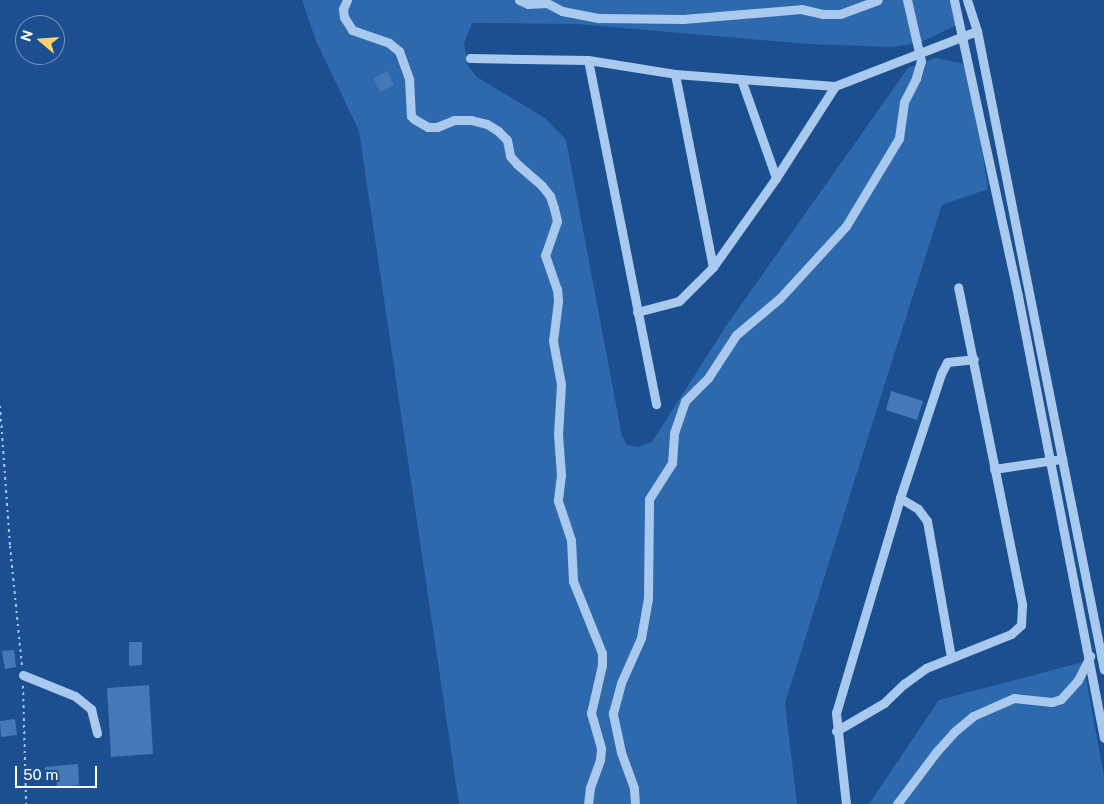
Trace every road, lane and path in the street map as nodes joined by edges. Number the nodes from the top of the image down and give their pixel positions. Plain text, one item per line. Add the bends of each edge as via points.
1 (346, 0) edge
2 (519, 0) edge
3 (878, 0) edge
4 (907, 0) edge
5 (954, 0) edge
6 (967, 0) edge
7 (977, 31) junction
8 (964, 38) junction
9 (921, 54) junction
10 (470, 58) dead end
11 (588, 60) junction
12 (674, 74) junction
13 (741, 79) junction
14 (835, 86) junction
15 (776, 178) junction
16 (713, 267) junction
17 (958, 287) dead end
18 (637, 312) junction
19 (974, 359) junction
20 (656, 404) dead end
21 (0, 406) edge
22 (1062, 459) junction
23 (1049, 461) junction
24 (994, 469) junction
25 (900, 498) junction
26 (1102, 654) edge
27 (1089, 656) junction
28 (951, 657) junction
29 (1104, 670) edge
30 (23, 675) junction
31 (836, 730) junction
32 (97, 733) dead end
33 (1104, 738) edge
34 (26, 804) edge
35 (588, 804) edge
36 (635, 804) edge
37 (846, 804) edge
38 (897, 804) edge

1 - 35 street via 344,17 352,30 389,43 399,51 407,70 411,116 414,119 428,127 454,120 487,124 507,140 510,156 542,186 554,208 557,221 545,255 558,301 553,341 562,384 558,501 571,540 573,581 602,652 591,713 601,749 600,760
2 - 3 street via 528,4 546,3 562,11 599,18 683,19 801,9 831,15
4 - 9 street
5 - 8 street
6 - 7 street
7 - 8 street
7 - 22 street
8 - 9 street
8 - 23 street
9 - 14 street
9 - 36 street via 920,70 902,111 899,138 846,226 780,298 736,335 708,378 681,408 674,433 672,463 649,499 647,557 650,590 641,638 621,683 613,713 621,752 634,788
10 - 11 street
11 - 12 street
11 - 18 street
12 - 13 street
12 - 16 street
13 - 14 street
13 - 15 street
14 - 15 street
15 - 16 street
16 - 18 street via 679,301
17 - 19 street
18 - 20 street
19 - 24 street
19 - 25 street via 947,362
21 - 30 path
22 - 23 street
22 - 26 street
23 - 24 street
23 - 27 street
24 - 28 street via 1022,604 1021,624 1011,634
25 - 28 street via 918,509 927,522
25 - 31 street via 836,713
26 - 27 street
26 - 29 street
27 - 33 street
27 - 38 street via 1078,680 1061,699 1052,702 1014,698 973,716 937,751
28 - 31 street via 926,668 884,703
30 - 32 street via 76,696 90,709
30 - 34 path
31 - 37 street

